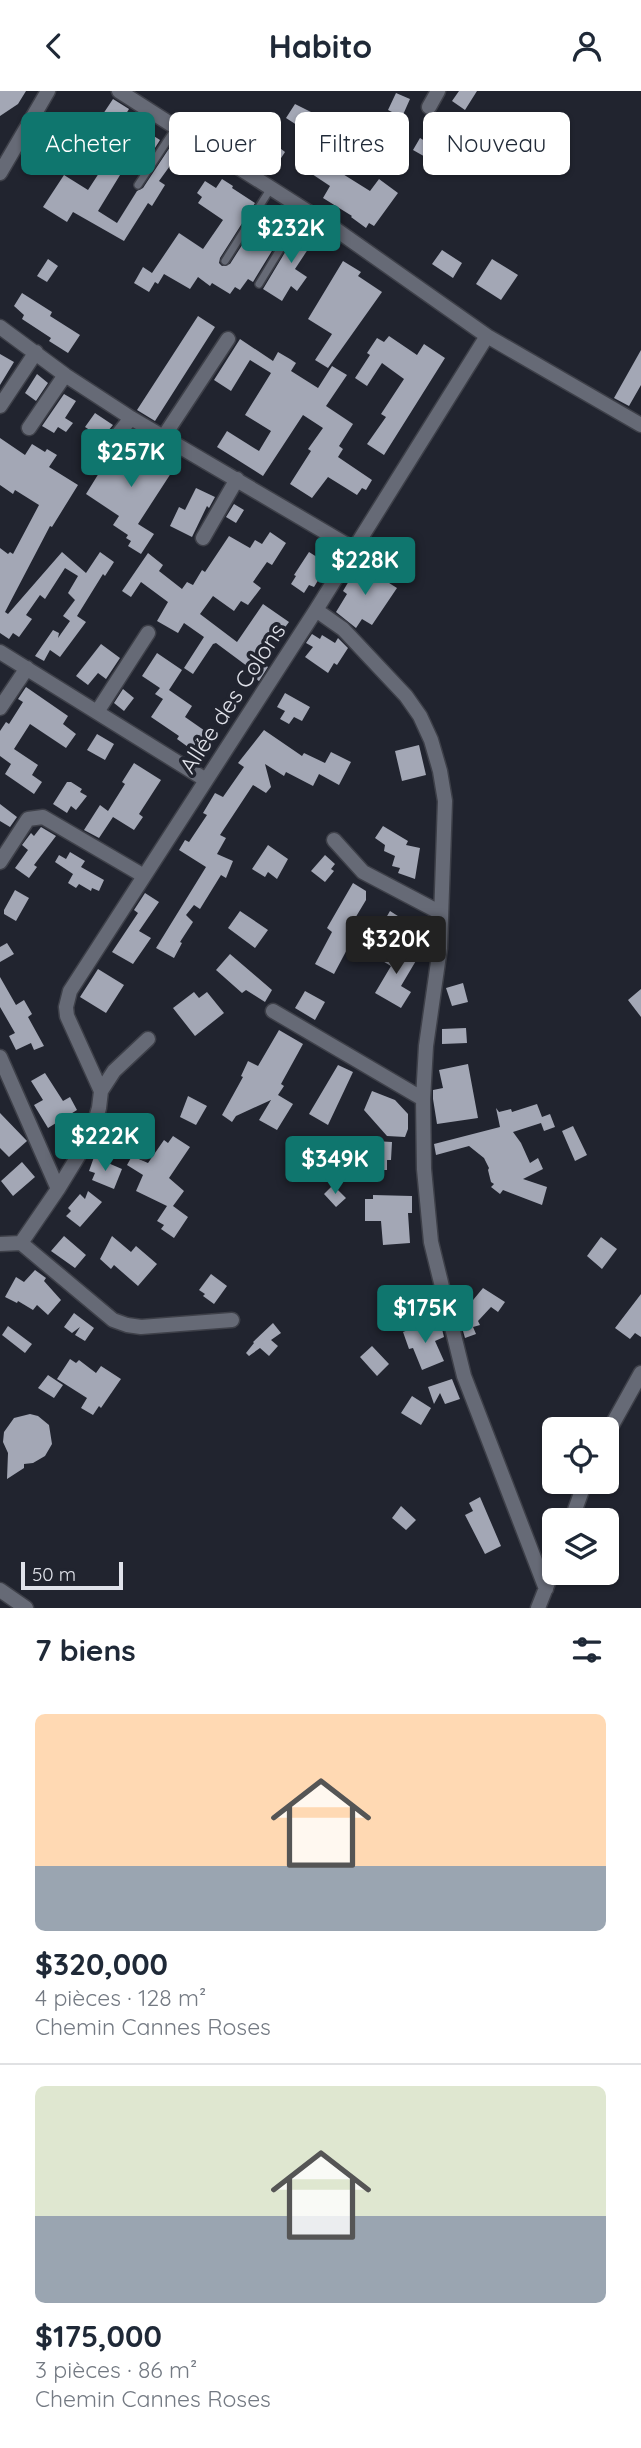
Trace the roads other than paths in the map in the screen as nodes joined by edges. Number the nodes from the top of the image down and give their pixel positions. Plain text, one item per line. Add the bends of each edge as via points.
1 (48, 91) edge
2 (119, 91) edge
3 (438, 91) edge
4 (429, 107) dead end
5 (169, 125) edge
6 (169, 138) edge
7 (0, 173) edge
8 (250, 175) edge
9 (138, 185) dead end
10 (271, 188) junction
11 (304, 209) junction
12 (225, 261) dead end
13 (259, 284) dead end
14 (0, 327) edge
15 (487, 336) junction
16 (228, 339) dead end
17 (36, 352) junction
18 (65, 375) junction
19 (0, 406) edge
20 (131, 418) junction
21 (641, 425) edge
22 (29, 428) dead end
23 (164, 436) junction
24 (92, 467) dead end
25 (237, 479) junction
26 (203, 538) dead end
27 (354, 549) junction
28 (316, 610) junction
29 (148, 633) dead end
30 (0, 652) edge
31 (27, 668) junction
32 (0, 708) edge
33 (97, 712) junction
34 (206, 780) junction
35 (334, 840) dead end
36 (0, 862) edge
37 (144, 877) junction
38 (441, 912) junction
39 (273, 1011) dead end
40 (148, 1039) dead end
41 (0, 1058) edge
42 (101, 1091) junction
43 (423, 1098) junction
44 (96, 1117) junction
45 (144, 1151) dead end
46 (58, 1189) junction
47 (21, 1243) junction
48 (0, 1244) edge
49 (232, 1320) dead end
50 (641, 1374) edge
51 (617, 1417) edge
52 (548, 1585) edge
53 (546, 1589) junction
54 (0, 1590) edge
55 (26, 1608) edge
56 (538, 1608) edge

1 - 7 street
2 - 5 street
3 - 4 street
6 - 9 lane
8 - 10 street
10 - 11 street
10 - 12 lane
11 - 13 lane
11 - 15 street
14 - 17 street
15 - 21 street
15 - 27 street, Allée des Colons
16 - 23 street
17 - 18 street
17 - 19 street
18 - 20 street
18 - 22 street
20 - 23 street
20 - 24 street
23 - 25 street
25 - 26 street
25 - 27 street
27 - 28 street, Allée des Colons
28 - 34 street, Allée des Colons
28 - 38 street via 343,629 406,696 430,740 444,801
29 - 33 street
30 - 31 street
31 - 32 street
31 - 33 street
33 - 34 street
34 - 37 street, Allée des Colons
35 - 38 street via 363,872
36 - 37 street via 28,819 43,817
37 - 42 street, Allée des Colons via 68,999 67,1016
38 - 43 street
39 - 43 street
40 - 42 street via 114,1071
41 - 46 street
42 - 44 street
43 - 53 street via 431,1242 464,1376
44 - 45 street
44 - 46 street via 91,1135
46 - 47 street
47 - 48 street
47 - 49 street via 113,1319 127,1325
50 - 51 street
52 - 53 street
53 - 56 street
54 - 55 street

